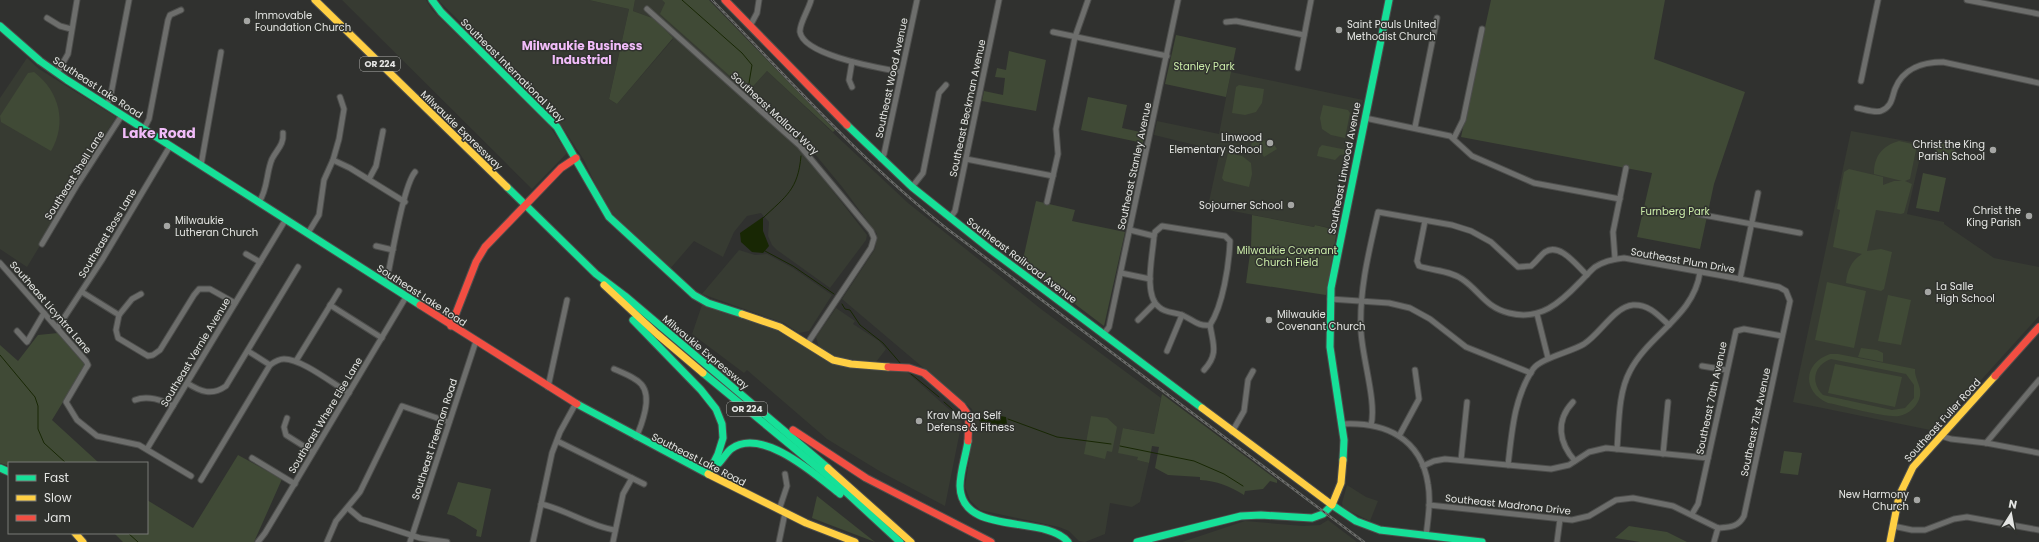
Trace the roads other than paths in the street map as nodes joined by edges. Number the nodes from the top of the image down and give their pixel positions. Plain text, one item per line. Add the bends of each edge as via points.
1 (77, 0) edge
2 (129, 0) edge
3 (315, 0) edge
4 (432, 0) edge
5 (725, 0) edge
6 (760, 0) edge
7 (811, 0) edge
8 (917, 0) edge
9 (1000, 0) edge
10 (1088, 0) edge
11 (1178, 0) edge
12 (1311, 0) edge
13 (1389, 0) edge
14 (1878, 0) edge
15 (1967, 0) edge
16 (647, 9) dead end
17 (181, 10) dead end
18 (2039, 14) edge
19 (47, 18) dead end
20 (1437, 18) dead end
21 (1226, 22) dead end
22 (0, 26) edge
23 (750, 26) junction
24 (71, 29) junction
25 (1482, 29) dead end
26 (1053, 32) dead end
27 (1304, 35) junction
28 (1075, 37) junction
29 (221, 52) dead end
30 (1167, 56) junction
31 (852, 62) junction
32 (1298, 68) dead end
33 (901, 72) junction
34 (57, 73) junction
35 (1861, 81) dead end
36 (2039, 82) edge
37 (946, 85) dead end
38 (852, 87) dead end
39 (340, 97) dead end
40 (107, 105) junction
41 (1857, 108) dead end
42 (122, 115) junction
43 (1365, 118) junction
44 (1415, 127) junction
45 (144, 129) junction
46 (383, 132) dead end
47 (283, 133) dead end
48 (1454, 138) junction
49 (170, 146) junction
50 (576, 158) junction
51 (966, 158) junction
52 (881, 159) junction
53 (333, 160) junction
54 (201, 165) junction
55 (1626, 168) dead end
56 (416, 172) dead end
57 (1053, 176) junction
58 (368, 179) junction
59 (912, 187) junction
60 (1758, 193) dead end
61 (1620, 199) junction
62 (259, 202) junction
63 (405, 202) junction
64 (1048, 202) dead end
65 (525, 205) junction
66 (1698, 214) dead end
67 (950, 218) junction
68 (286, 219) junction
69 (1425, 221) junction
70 (1751, 224) junction
71 (1130, 230) junction
72 (308, 233) junction
73 (1800, 233) dead end
74 (1154, 236) junction
75 (42, 244) dead end
76 (376, 246) dead end
77 (394, 250) junction
78 (246, 254) dead end
79 (1615, 259) junction
80 (260, 262) junction
81 (0, 263) edge
82 (298, 267) dead end
83 (1700, 272) junction
84 (1121, 273) junction
85 (596, 274) junction
86 (1587, 275) junction
87 (1150, 279) junction
88 (1740, 279) junction
89 (386, 284) junction
90 (1784, 289) joint
91 (339, 290) dead end
92 (607, 290) junction
93 (82, 292) junction
94 (141, 294) dead end
95 (406, 297) junction
96 (1330, 299) junction
97 (568, 300) dead end
98 (1361, 301) junction
99 (1154, 303) junction
100 (235, 304) junction
101 (330, 305) junction
102 (44, 313) junction
103 (119, 314) junction
104 (1537, 314) junction
105 (1182, 315) junction
106 (1138, 320) dead end
107 (1210, 325) junction
108 (1669, 325) junction
109 (452, 326) junction
110 (2039, 327) edge
111 (58, 328) junction
112 (17, 331) dead end
113 (1103, 335) junction
114 (1782, 336) junction
115 (382, 338) junction
116 (476, 341) junction
117 (807, 344) junction
118 (248, 351) junction
119 (1167, 351) dead end
120 (1548, 358) junction
121 (296, 361) junction
122 (270, 365) junction
123 (1702, 366) dead end
124 (614, 369) dead end
125 (1204, 370) dead end
126 (1415, 370) dead end
127 (1726, 370) junction
128 (1253, 371) dead end
129 (1531, 374) junction
130 (2039, 380) edge
131 (187, 383) junction
132 (548, 387) junction
133 (348, 393) junction
134 (746, 398) junction
135 (135, 400) dead end
136 (1467, 402) dead end
137 (1573, 402) dead end
138 (1668, 402) dead end
139 (576, 403) junction
140 (173, 406) junction
141 (287, 418) dead end
142 (449, 422) junction
143 (1343, 424) junction
144 (1371, 425) junction
145 (1232, 432) junction
146 (1399, 436) junction
147 (1941, 436) junction
148 (636, 437) junction
149 (557, 441) junction
150 (1986, 443) junction
151 (147, 449) junction
152 (1617, 449) junction
153 (313, 452) junction
154 (2039, 453) edge
155 (1663, 454) junction
156 (252, 458) dead end
157 (1708, 458) junction
158 (1461, 460) junction
159 (1575, 461) junction
160 (1508, 465) junction
161 (1423, 466) junction
162 (785, 474) dead end
163 (192, 476) dead end
164 (710, 476) junction
165 (632, 478) junction
166 (201, 480) dead end
167 (295, 484) junction
168 (644, 484) dead end
169 (541, 504) junction
170 (1332, 505) junction
171 (1429, 505) junction
172 (348, 508) junction
173 (782, 511) junction
174 (1692, 514) junction
175 (1560, 519) junction
176 (881, 524) junction
177 (1893, 526) junction
178 (1718, 528) junction
179 (615, 530) junction
180 (2039, 530) edge
181 (76, 534) edge
182 (412, 536) junction
183 (1426, 536) junction
184 (83, 542) edge
185 (258, 542) edge
186 (326, 542) edge
187 (410, 542) edge
188 (447, 542) edge
189 (533, 542) edge
190 (613, 542) edge
191 (779, 542) edge
192 (855, 542) edge
193 (900, 542) edge
194 (911, 542) edge
195 (991, 542) edge
196 (1068, 542) edge
197 (1137, 542) edge
198 (1482, 542) edge
199 (1557, 542) edge
200 (1714, 542) edge
201 (1890, 542) edge

1 - 24 street
2 - 40 street
3 - 65 main road, Milwaukie Expressway / OR 224
4 - 50 main road, Southeast International Way via 441,12 550,119 564,136
5 - 23 main road, Southeast Railroad Avenue
6 - 23 street
7 - 31 street via 801,26 802,38 827,54
8 - 33 street, Southeast Wood Avenue
9 - 51 street, Southeast Beckman Avenue
10 - 28 street
11 - 30 street, Southeast Stanley Avenue
12 - 27 street
13 - 43 main road, Southeast Linwood Avenue
14 - 35 street
15 - 18 street
16 - 117 street, Southeast Mallard Way via 800,146 872,231 871,248
17 - 45 street via 170,15 168,20 149,119
19 - 24 street
20 - 44 street
21 - 27 street via 1236,21
22 - 34 main road, Southeast Lake Road
23 - 52 main road, Southeast Railroad Avenue
24 - 34 street via 66,58
25 - 48 street via 1463,120
26 - 28 street
27 - 32 street
28 - 30 street
28 - 57 street via 1056,129 1059,151
29 - 54 street
30 - 71 street, Southeast Stanley Avenue
31 - 33 street
31 - 38 street via 849,80
33 - 52 street, Southeast Wood Avenue
34 - 40 main road, Southeast Lake Road
36 - 41 street via 1943,62 1931,62 1908,72 1899,82 1886,108 1876,112
37 - 59 street via 939,93 923,173
39 - 53 street via 344,109
40 - 42 main road, Southeast Lake Road
42 - 45 main road, Southeast Lake Road
42 - 75 street, Southeast Shell Lane
43 - 44 street
43 - 96 main road, Southeast Linwood Avenue
44 - 48 street via 1444,133
45 - 49 main road, Southeast Lake Road
46 - 58 street via 376,166
47 - 62 street via 282,145 272,161 264,193
48 - 61 street via 1472,156 1534,183
49 - 54 main road, Southeast Lake Road
49 - 93 street, Southeast Boss Lane
50 - 65 main road via 561,168
50 - 117 main road, Southeast International Way via 611,220 694,295 708,303 774,324
51 - 57 street
51 - 67 street, Southeast Beckman Avenue via 955,211
52 - 59 main road, Southeast Railroad Avenue
53 - 58 street
53 - 72 street via 324,180 319,215
54 - 62 main road, Southeast Lake Road
55 - 61 street
56 - 63 street via 411,178
57 - 64 street
58 - 63 street
59 - 67 main road, Southeast Railroad Avenue
60 - 70 street
61 - 79 street via 1613,232
62 - 68 main road, Southeast Lake Road
63 - 77 street
65 - 85 main road, Milwaukie Expressway / OR 224
65 - 109 main road via 481,252
66 - 70 street
67 - 113 main road, Southeast Railroad Avenue
68 - 72 main road, Southeast Lake Road
68 - 80 street, Southeast Vernie Avenue
69 - 86 street via 1471,231 1491,242 1518,267 1531,266 1544,253 1555,250 1566,256
69 - 98 street via 1378,212
69 - 104 street, Southeast Plum Drive via 1418,266 1458,276 1485,301 1501,311 1519,315
70 - 73 street
70 - 88 street
71 - 74 street
71 - 84 street, Southeast Stanley Avenue
72 - 89 main road, Southeast Lake Road
74 - 87 street
74 - 107 street via 1158,228 1166,226 1225,236 1230,241 1229,265
76 - 77 street
77 - 89 street
78 - 80 street
79 - 83 street, Southeast Plum Drive via 1632,259
79 - 86 street, Southeast Plum Drive via 1601,264
80 - 100 street, Southeast Vernie Avenue
81 - 102 street, Southeast Licyntra Lane
82 - 118 street
83 - 88 street, Southeast Plum Drive
83 - 108 street via 1693,297
84 - 87 street
84 - 113 street, Southeast Stanley Avenue via 1109,327
85 - 92 main road, Milwaukie Expressway / OR 224
85 - 134 main road, Milwaukie Expressway / OR 224
86 - 104 street, Southeast Plum Drive via 1565,299
87 - 99 street via 1150,293
88 - 90 street, Southeast Plum Drive
89 - 95 main road, Southeast Lake Road
90 - 114 street, Southeast 71st Avenue via 1790,301
91 - 101 street
92 - 164 main road via 716,409 722,424 723,438
92 - 176 main road, Milwaukie Expressway / OR 224 via 803,454
93 - 103 street
93 - 111 street, Southeast Boss Lane
94 - 103 street via 132,299
95 - 109 main road, Southeast Lake Road
95 - 115 street, Southeast Where Else Lane
96 - 98 street
96 - 143 main road, Southeast Linwood Avenue via 1330,352
97 - 132 street
98 - 129 street via 1410,308 1430,318 1466,347
98 - 144 street via 1361,333 1373,409
99 - 105 street via 1164,311
99 - 106 street
100 - 103 street via 210,289 200,289 160,350 148,356 118,338 116,330
100 - 131 street, Southeast Vernie Avenue
101 - 115 street
101 - 121 street
102 - 111 street, Southeast Licyntra Lane
102 - 112 street via 27,342
104 - 120 street
105 - 107 street via 1198,324
105 - 119 street
107 - 125 street via 1213,358
108 - 120 street via 1648,308 1628,306 1617,312 1602,330 1585,343 1567,353
108 - 152 street via 1636,361 1627,377
109 - 116 main road, Southeast Lake Road
110 - 147 main road, Southeast Fuller Road
111 - 151 street, Southeast Licyntra Lane via 88,365 66,402 77,420 97,436 133,443
113 - 145 main road, Southeast Railroad Avenue
114 - 127 street, Southeast 70th Avenue via 1739,329 1734,335
114 - 178 street, Southeast 71st Avenue via 1744,516 1734,526
115 - 133 street, Southeast Where Else Lane
116 - 132 main road, Southeast Lake Road
116 - 142 street, Southeast Freeman Road
117 - 196 main road, Southeast International Way via 837,361 912,369 927,375 962,406 969,416 970,432 960,486 969,508 984,518 1058,534 1065,537
118 - 122 street
118 - 131 street via 230,381 222,389 204,392
120 - 129 street via 1538,364
121 - 122 street via 283,359
121 - 133 street
122 - 166 street
123 - 127 street
124 - 148 street via 640,382 647,393 641,426
126 - 146 street via 1419,399
127 - 157 street, Southeast 70th Avenue
128 - 145 street via 1248,380 1244,411
129 - 160 street via 1514,414
130 - 150 street
131 - 140 street, Southeast Vernie Avenue
132 - 139 main road, Southeast Lake Road
133 - 153 street, Southeast Where Else Lane
134 - 194 main road, Milwaukie Expressway / OR 224 via 830,468
134 - 195 main road via 844,465
135 - 140 street via 143,397
136 - 158 street
137 - 159 street via 1563,417 1561,434 1564,446
138 - 155 street
139 - 148 main road, Southeast Lake Road
139 - 149 street
140 - 151 street, Southeast Vernie Avenue
141 - 153 street via 284,427 286,435
142 - 172 street via 402,406 360,492
142 - 182 street, Southeast Freeman Road
143 - 144 street
143 - 170 main road, Southeast Linwood Avenue via 1342,477
144 - 146 street
145 - 170 main road, Southeast Railroad Avenue
146 - 161 street via 1413,448
147 - 150 street
147 - 177 main road, Southeast Fuller Road via 1908,475 1899,496
148 - 164 main road, Southeast Lake Road
149 - 165 street
149 - 169 street
150 - 154 street
151 - 163 street
152 - 155 street
152 - 159 street via 1595,450
153 - 167 street, Southeast Where Else Lane
155 - 157 street
156 - 167 street
157 - 174 street, Southeast 70th Avenue via 1698,504
158 - 160 street
158 - 161 street via 1440,459
159 - 160 street via 1551,469
161 - 171 street via 1429,485
162 - 173 street via 787,482
164 - 173 main road, Southeast Lake Road
164 - 176 main road via 730,449 743,443 764,444 789,457
165 - 168 street
165 - 179 street via 623,494
167 - 185 street, Southeast Where Else Lane
169 - 179 street via 558,508 598,527
169 - 189 street
170 - 183 main road, Southeast Railroad Avenue via 1352,519 1370,527
170 - 197 main road via 1323,514 1312,518 1241,516
171 - 175 street, Southeast Madrona Drive
171 - 183 street
172 - 182 street via 361,518
172 - 186 street via 341,513
173 - 191 street
173 - 192 main road, Southeast Lake Road
174 - 175 street, Southeast Madrona Drive via 1666,504 1628,498 1612,502 1584,518
174 - 178 street, Southeast Madrona Drive
175 - 199 street
176 - 193 main road, Milwaukie Expressway / OR 224
177 - 180 street via 1925,530 1967,517
177 - 201 main road, Southeast Fuller Road
178 - 200 street
179 - 190 street
181 - 184 main road
182 - 187 street, Southeast Freeman Road
182 - 188 street
183 - 198 main road, Southeast Railroad Avenue

